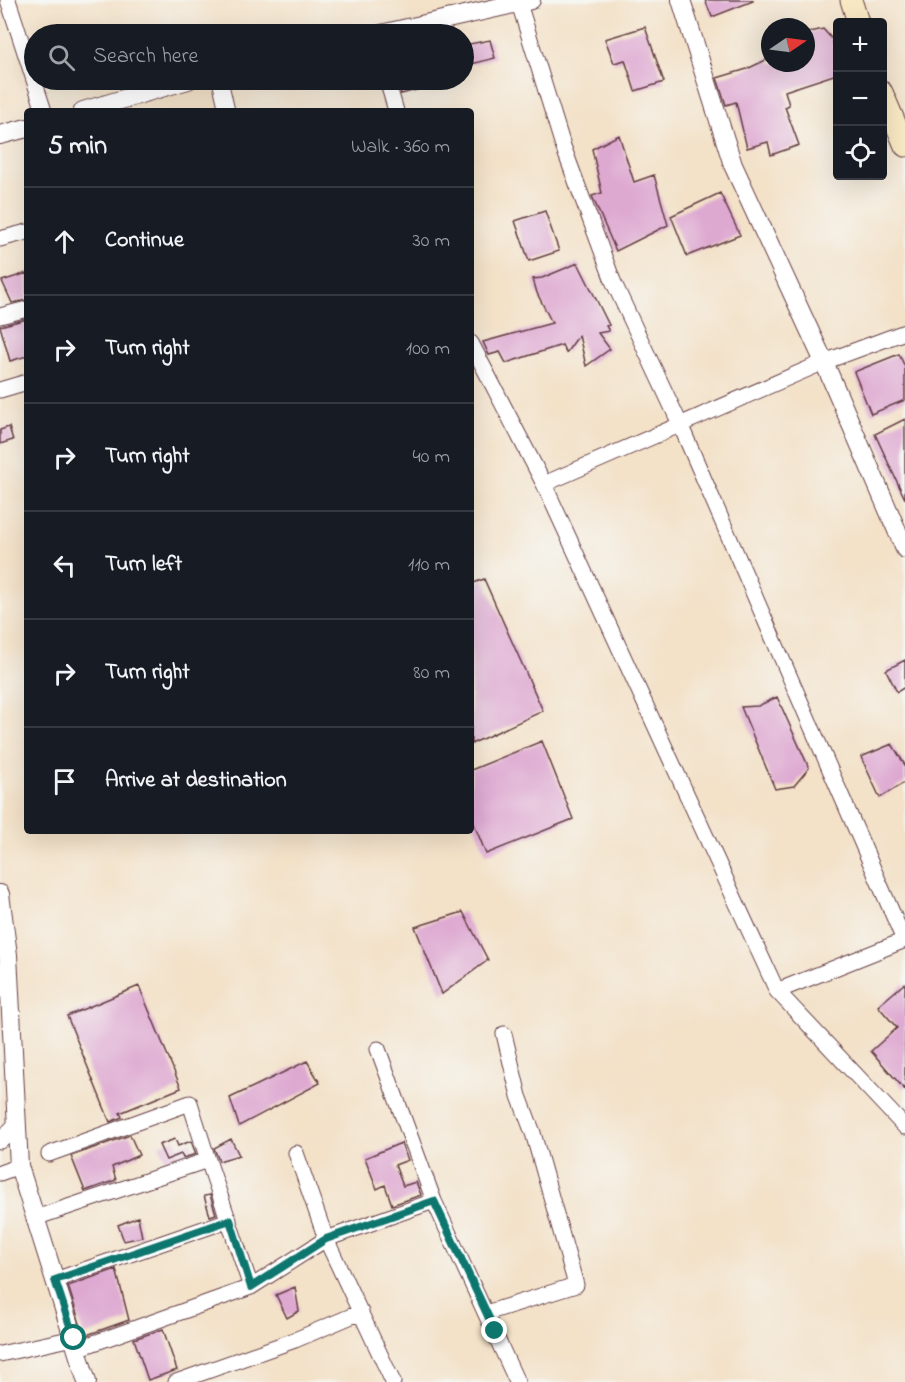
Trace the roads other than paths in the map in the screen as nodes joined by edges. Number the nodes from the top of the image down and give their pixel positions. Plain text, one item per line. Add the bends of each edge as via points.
1 (681, 0) edge
2 (851, 0) edge
3 (522, 1) edge
4 (7, 8) edge
5 (857, 18) edge
6 (424, 24) edge
7 (24, 55) edge
8 (36, 90) edge
9 (154, 90) edge
10 (222, 90) edge
11 (390, 90) edge
12 (887, 104) edge
13 (43, 108) edge
14 (93, 108) edge
15 (226, 108) edge
16 (395, 108) edge
17 (24, 129) edge
18 (0, 135) edge
19 (905, 146) edge
20 (24, 233) edge
21 (0, 239) edge
22 (24, 310) edge
23 (0, 316) edge
24 (905, 332) edge
25 (474, 349) edge
26 (824, 362) junction
27 (24, 383) edge
28 (0, 390) edge
29 (680, 424) junction
30 (543, 484) junction
31 (905, 549) edge
32 (0, 894) edge
33 (905, 940) edge
34 (4, 956) edge
35 (777, 991) junction
36 (504, 1034) dead end
37 (378, 1049) dead end
38 (17, 1123) junction
39 (905, 1127) edge
40 (0, 1141) edge
41 (296, 1153) dead end
42 (49, 1154) dead end
43 (208, 1160) junction
44 (19, 1166) junction
45 (0, 1173) edge
46 (434, 1201) junction
47 (35, 1218) junction
48 (230, 1220) junction
49 (326, 1239) junction
50 (55, 1280) junction
51 (251, 1287) junction
52 (360, 1312) junction
53 (486, 1313) junction
54 (75, 1344) junction
55 (0, 1354) edge
56 (87, 1382) edge
57 (176, 1382) edge
58 (393, 1382) edge
59 (517, 1382) edge

1 - 26 street via 733,165
2 - 5 main road
3 - 6 street
3 - 29 street via 563,146 613,281
4 - 7 street
8 - 13 street
9 - 14 street
10 - 15 street
11 - 16 street
12 - 19 main road
17 - 18 street
20 - 21 street
22 - 23 street
24 - 26 street
25 - 30 street
26 - 29 street
26 - 31 street
27 - 28 street
29 - 30 street
29 - 33 street
30 - 35 street
32 - 34 street
33 - 35 street
34 - 38 street
35 - 39 street
36 - 53 street via 576,1285
37 - 46 street
38 - 40 street
38 - 44 street
41 - 49 street
42 - 43 street via 190,1103
43 - 47 street
43 - 48 street
44 - 45 street
44 - 47 street
46 - 49 street
46 - 53 street
47 - 50 street
48 - 50 street
48 - 51 street
49 - 51 street
49 - 52 street
50 - 54 street
51 - 54 street
52 - 57 street via 295,1340
52 - 58 street
53 - 59 street
54 - 55 street
54 - 56 street

